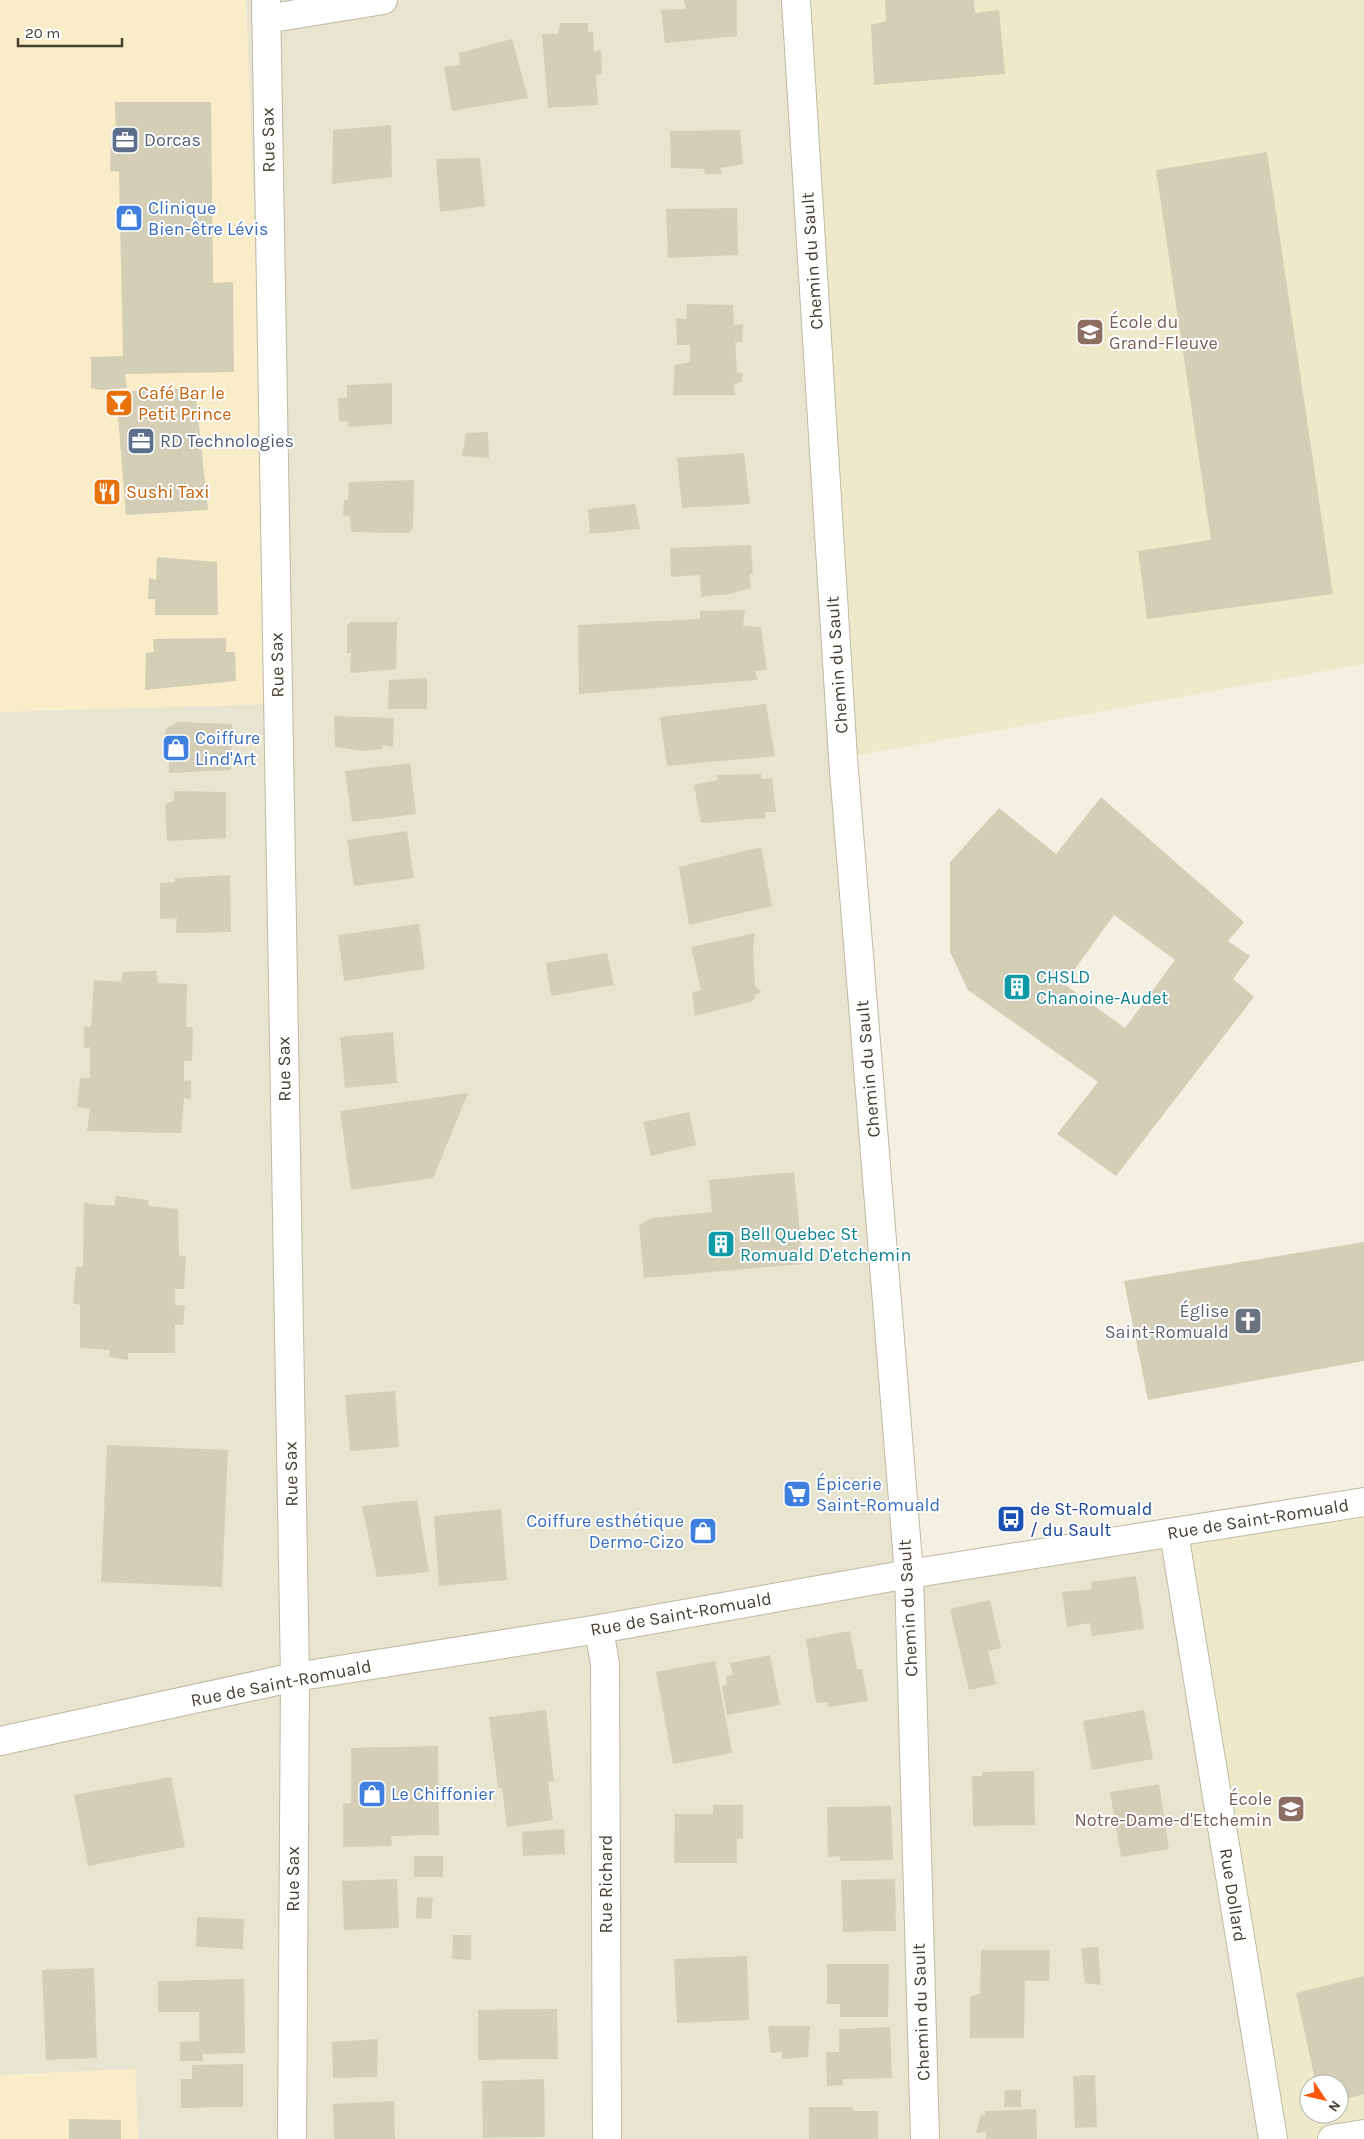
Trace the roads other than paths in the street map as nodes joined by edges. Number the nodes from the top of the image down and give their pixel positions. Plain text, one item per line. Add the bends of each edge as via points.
1 (383, 0) edge
2 (796, 0) edge
3 (266, 9) edge
4 (1364, 1502) edge
5 (1174, 1533) junction
6 (909, 1574) junction
7 (599, 1629) junction
8 (295, 1677) junction
9 (0, 1742) edge
10 (1364, 2134) edge
11 (292, 2139) edge
12 (607, 2139) edge
13 (925, 2139) edge
14 (1273, 2139) edge
15 (1332, 2139) edge

1 - 3 street
2 - 6 street, Chemin du Sault via 843,758
3 - 8 street, Rue Sax
4 - 5 street, Rue de Saint-Romuald
5 - 6 street, Rue de Saint-Romuald
5 - 14 street, Rue Dollard
6 - 7 street, Rue de Saint-Romuald
6 - 13 street, Chemin du Sault
7 - 8 street, Rue de Saint-Romuald
7 - 12 street, Rue Richard via 605,1664
8 - 9 street, Rue de Saint-Romuald
8 - 11 street, Rue Sax
10 - 15 street

